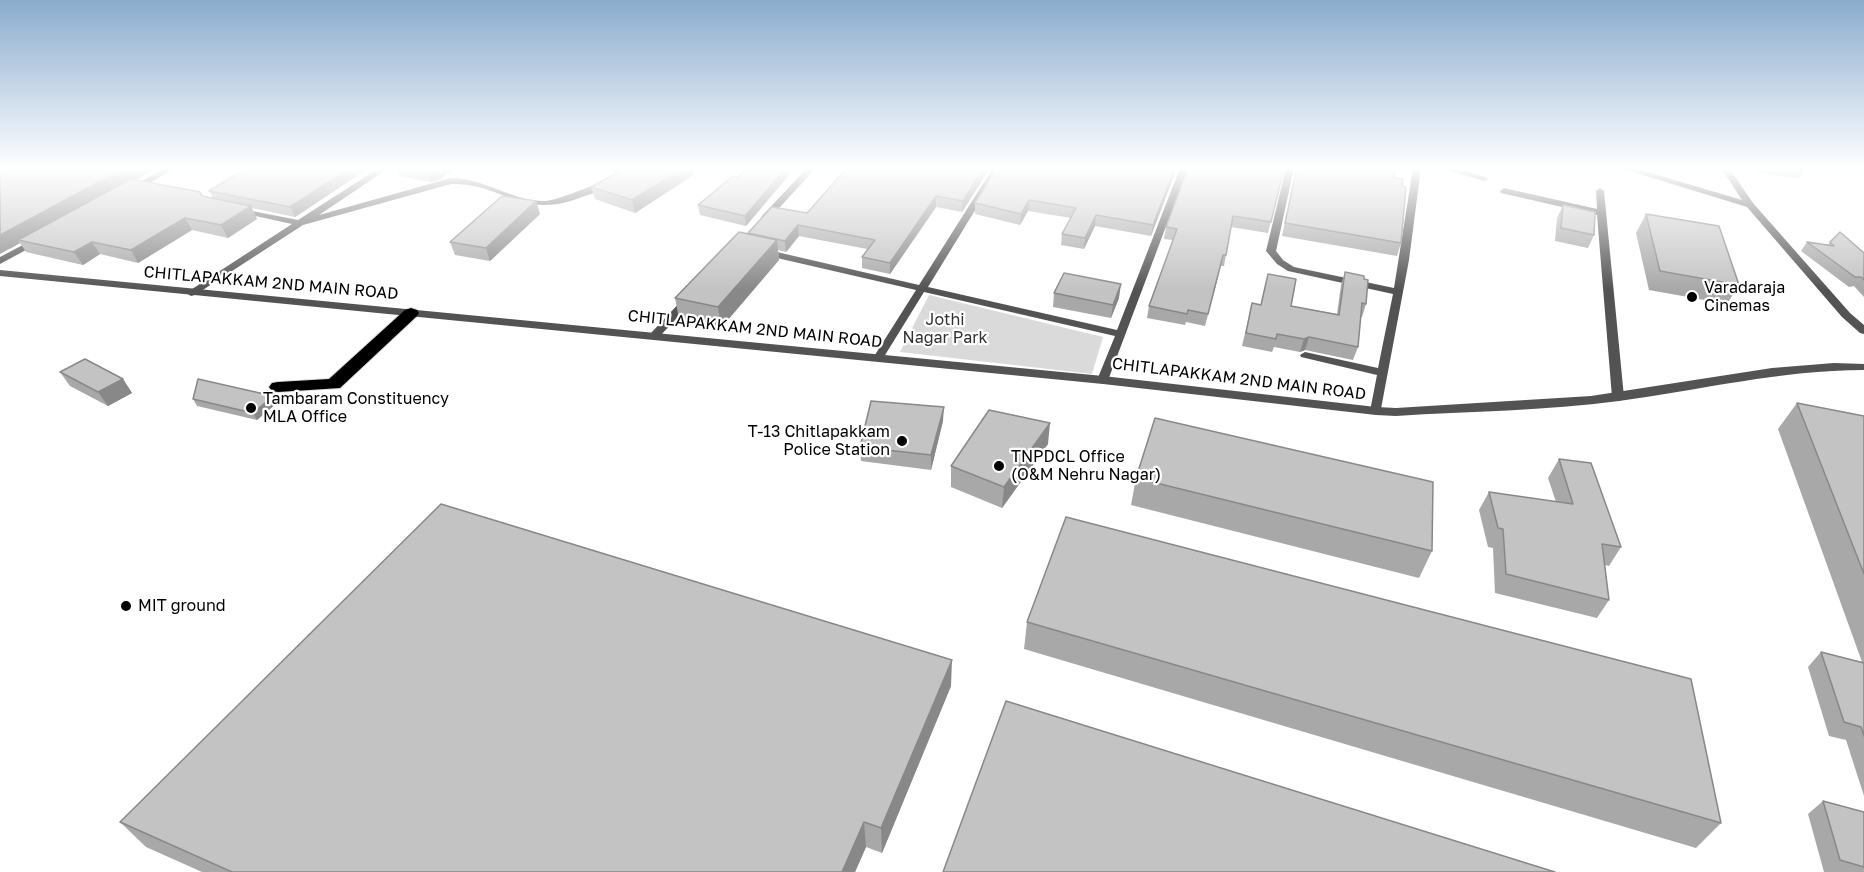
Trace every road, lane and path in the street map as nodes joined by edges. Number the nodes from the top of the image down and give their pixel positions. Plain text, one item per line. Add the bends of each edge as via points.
1 (234, 209) edge
2 (321, 209) edge
3 (352, 209) edge
4 (774, 209) edge
5 (971, 209) edge
6 (1169, 209) edge
7 (1281, 209) edge
8 (1411, 209) edge
9 (1583, 209) edge
10 (1602, 209) edge
11 (1753, 209) edge
12 (1602, 213) junction
13 (299, 223) junction
14 (755, 229) edge
15 (50, 234) edge
16 (750, 248) edge
17 (0, 261) edge
18 (0, 273) edge
19 (921, 289) junction
20 (1398, 292) junction
21 (191, 293) junction
22 (693, 294) edge
23 (411, 313) junction
24 (1864, 332) edge
25 (1121, 334) junction
26 (655, 335) junction
27 (1305, 355) dead end
28 (878, 358) junction
29 (1864, 367) edge
30 (1383, 373) junction
31 (1103, 380) junction
32 (278, 387) dead end
33 (1618, 397) junction
34 (1376, 411) junction

1 - 13 street
2 - 13 street
3 - 13 street
4 - 14 street
5 - 19 street
6 - 25 street
7 - 20 street via 1271,251 1280,262 1292,269
8 - 20 street
9 - 12 street
10 - 12 street
11 - 24 street
12 - 33 street
13 - 21 street
15 - 17 street
16 - 19 street
18 - 21 street, CHITLAPAKKAM 2ND MAIN ROAD
19 - 25 street
19 - 28 street
20 - 30 street
21 - 23 street, CHITLAPAKKAM 2ND MAIN ROAD
22 - 26 street
23 - 26 street, CHITLAPAKKAM 2ND MAIN ROAD
23 - 32 highway via 334,384
25 - 31 street
26 - 28 street, CHITLAPAKKAM 2ND MAIN ROAD
27 - 30 street
28 - 31 street, CHITLAPAKKAM 2ND MAIN ROAD
29 - 33 street, CHITLAPAKKAM 2ND MAIN ROAD via 1785,371
30 - 34 street
31 - 34 street, CHITLAPAKKAM 2ND MAIN ROAD
33 - 34 street, CHITLAPAKKAM 2ND MAIN ROAD

